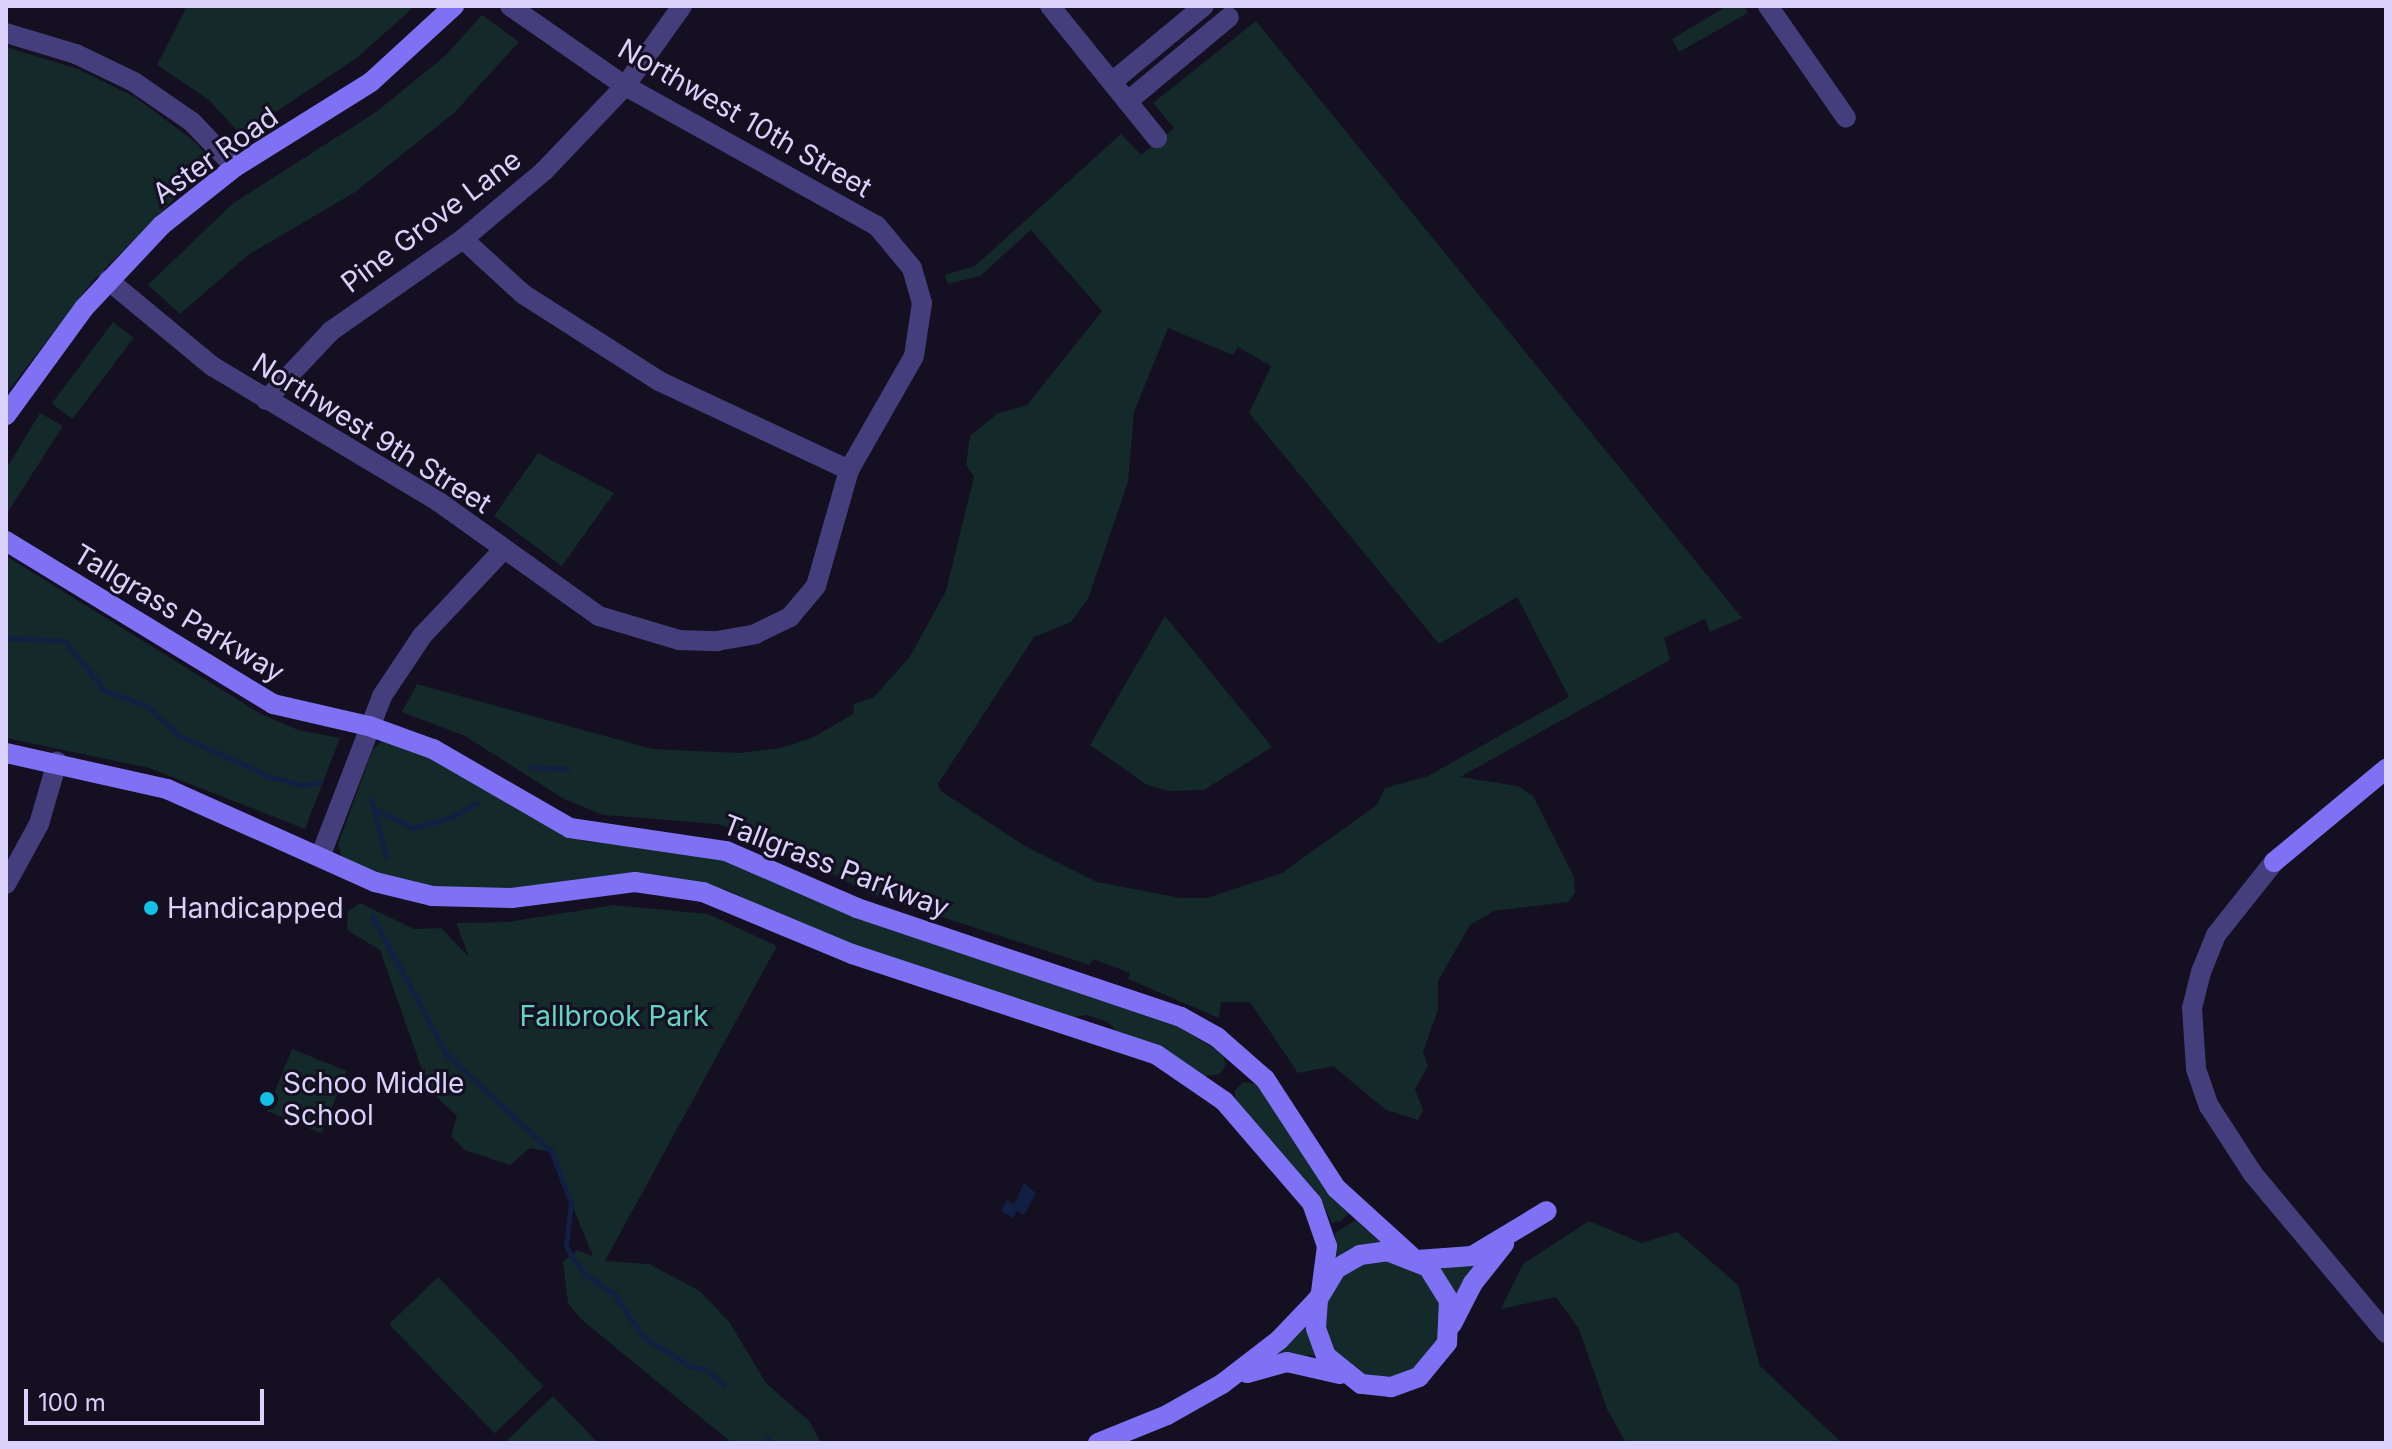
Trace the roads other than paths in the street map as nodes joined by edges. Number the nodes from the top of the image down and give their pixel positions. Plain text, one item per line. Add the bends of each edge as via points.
1 (454, 6) edge
2 (510, 6) edge
3 (682, 6) edge
4 (1050, 6) edge
5 (1204, 6) edge
6 (1768, 6) edge
7 (1229, 17) dead end
8 (6, 33) edge
9 (1112, 82) junction
10 (625, 86) junction
11 (1128, 101) junction
12 (1846, 118) dead end
13 (1157, 138) dead end
14 (235, 167) junction
15 (463, 239) junction
16 (108, 280) junction
17 (266, 400) junction
18 (6, 415) edge
19 (849, 470) junction
20 (6, 541) edge
21 (502, 551) junction
22 (369, 726) junction
23 (6, 753) edge
24 (57, 762) junction
25 (2386, 769) edge
26 (320, 857) junction
27 (6, 884) edge
28 (1547, 1211) dead end
29 (1512, 1235) junction
30 (1414, 1258) junction
31 (1319, 1295) junction
32 (1451, 1328) junction
33 (2386, 1333) edge
34 (1347, 1377) junction
35 (1222, 1384) junction
36 (1098, 1443) edge

1 - 14 street, Aster Road via 371,82
2 - 10 street, Northwest 10th Street
3 - 10 street, Pine Grove Lane
4 - 9 street
5 - 9 street
6 - 12 street
7 - 11 street
8 - 14 street via 76,54 134,82 192,122
9 - 11 street
10 - 15 street, Pine Grove Lane via 544,171
10 - 19 street, Northwest 10th Street via 877,226 906,256 922,303 914,356
11 - 13 street
14 - 16 street, Aster Road via 162,225
15 - 17 street, Pine Grove Lane via 331,331
15 - 19 street via 523,294 659,381
16 - 17 street, Northwest 9th Street via 172,335
16 - 18 street, Aster Road
17 - 21 street, Northwest 9th Street via 439,502
19 - 21 street, Northwest 9th Street via 816,586 790,617 755,634 679,640 633,630 574,601
20 - 22 street, Tallgrass Parkway via 273,704
21 - 22 street via 422,636 382,696
22 - 26 street
22 - 30 street, Tallgrass Parkway via 443,754 570,828 726,851 857,908 1181,1017 1217,1037 1265,1079 1336,1188
23 - 24 street
24 - 26 street via 167,789
24 - 27 street via 39,824
25 - 33 street via 2274,862 2216,935 2192,1008 2196,1069 2209,1106 2253,1174
26 - 31 street via 375,882 461,899 635,882 703,892 852,954 1157,1055 1224,1101 1312,1203 1327,1246
28 - 29 street
29 - 30 street via 1472,1256
29 - 32 street via 1473,1283
30 - 31 street via 1387,1251 1360,1255 1336,1269
30 - 32 street via 1444,1289
31 - 34 street via 1319,1343
31 - 35 street via 1279,1340
32 - 34 street via 1440,1356 1419,1377 1376,1387
34 - 35 street via 1287,1362 1258,1367
35 - 36 street via 1167,1415

